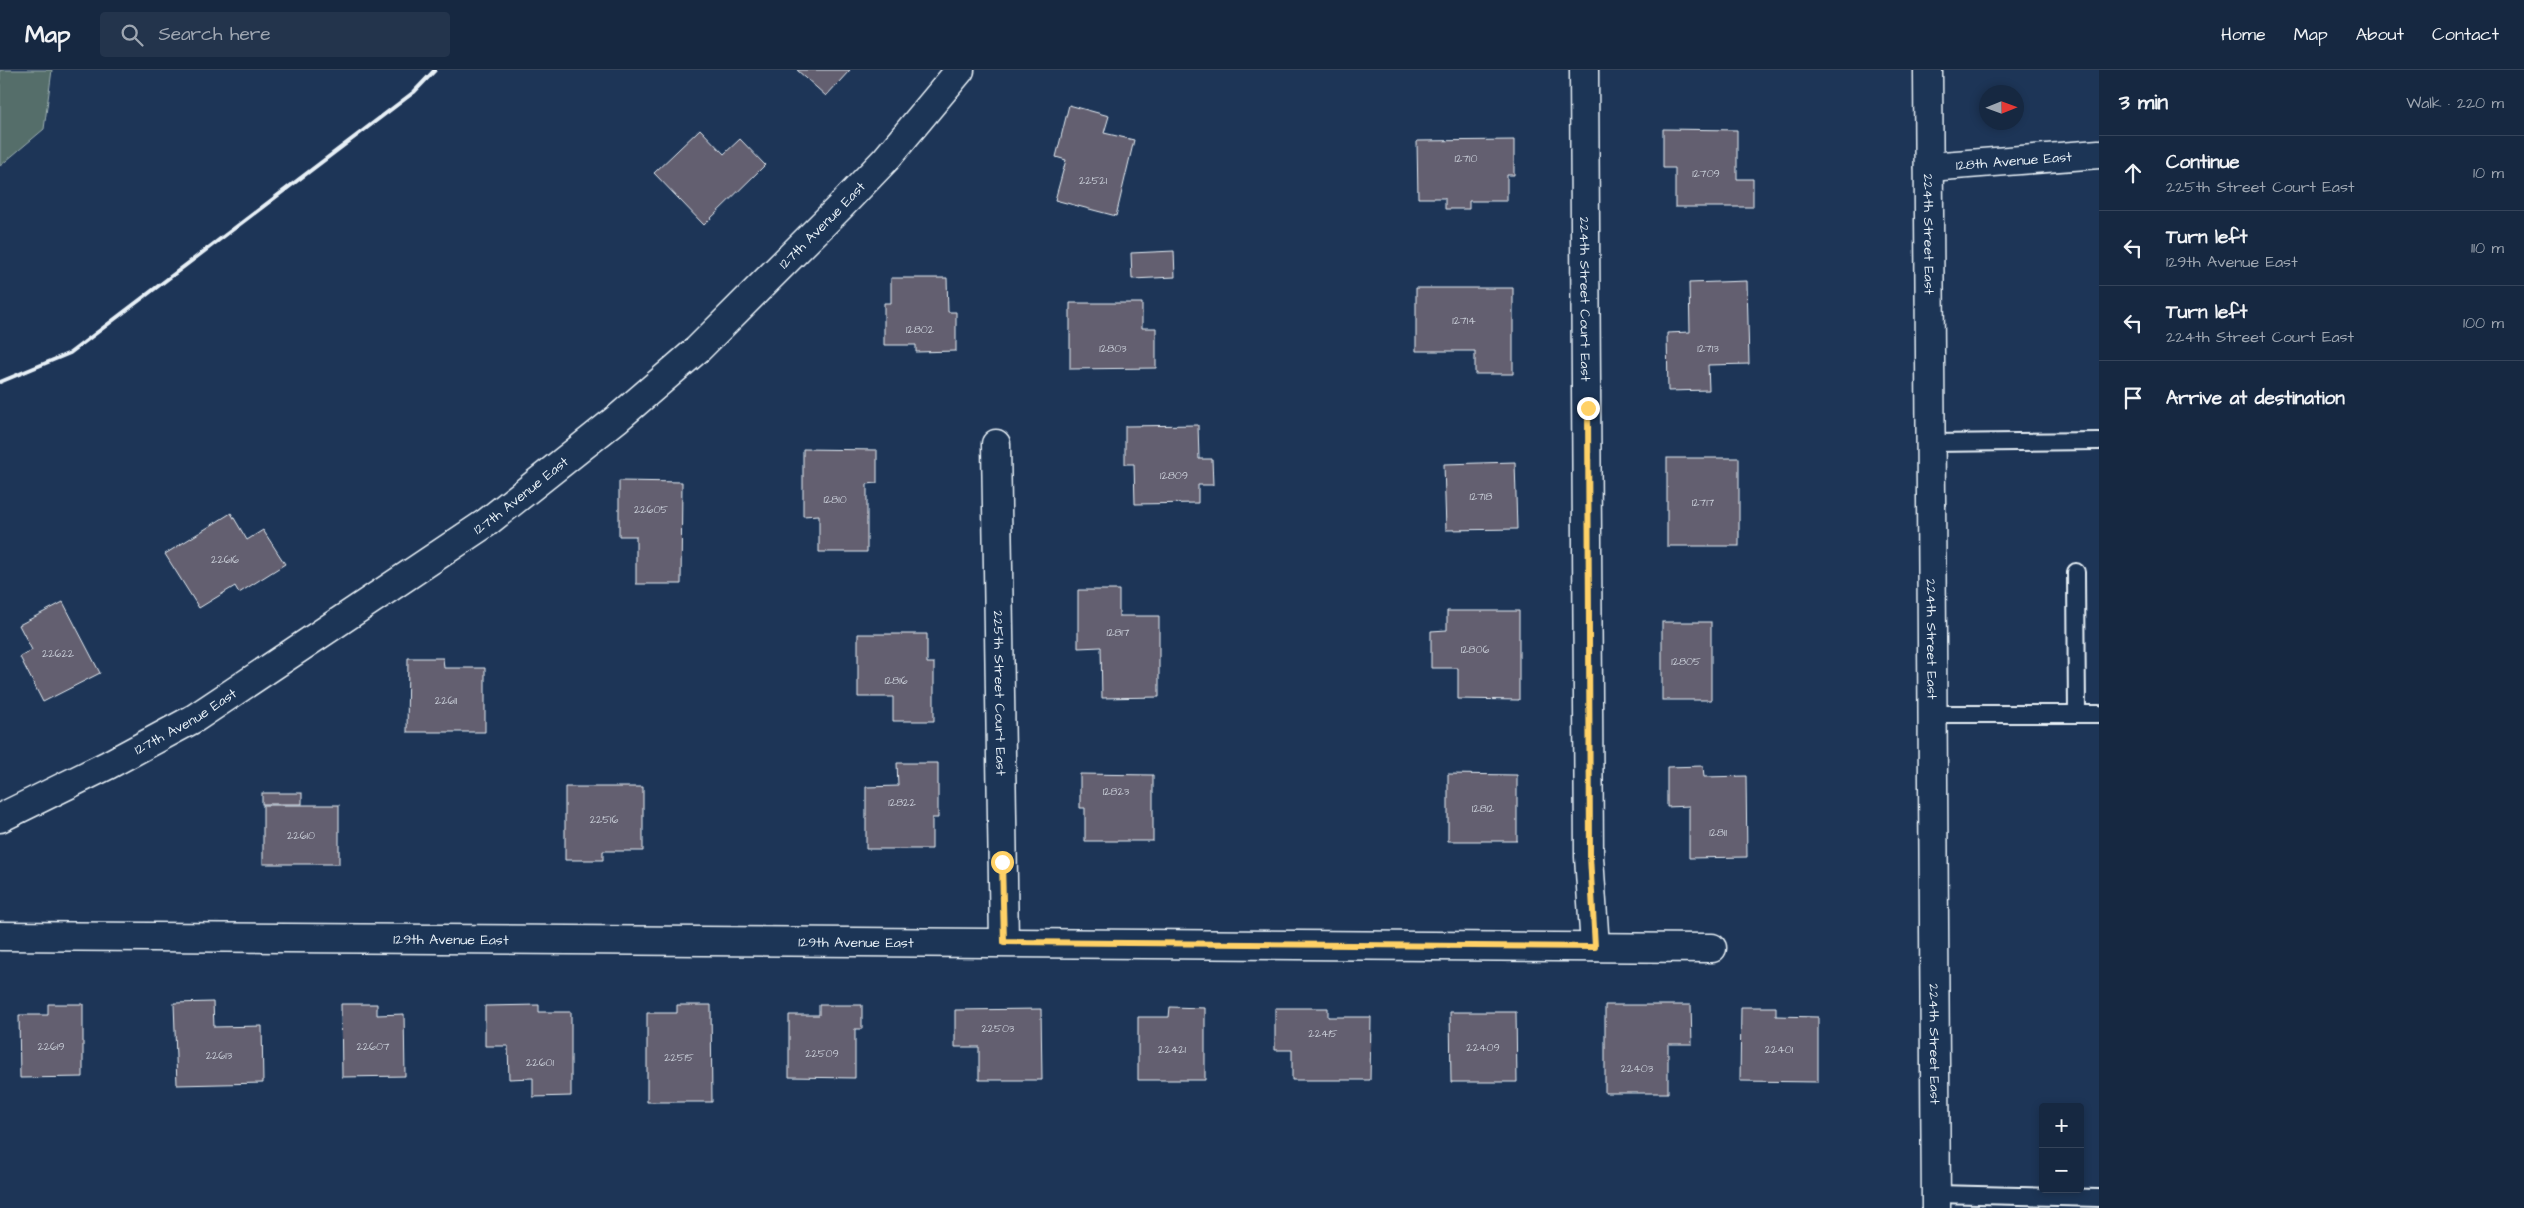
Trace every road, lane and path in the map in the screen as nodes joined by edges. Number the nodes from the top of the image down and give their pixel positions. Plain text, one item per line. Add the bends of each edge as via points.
1 (960, 70) edge
2 (1584, 70) edge
3 (1928, 70) edge
4 (2099, 154) edge
5 (1928, 167) junction
6 (2099, 441) edge
7 (1930, 443) junction
8 (996, 444) dead end
9 (2076, 572) dead end
10 (1933, 714) junction
11 (2077, 714) junction
12 (2099, 714) edge
13 (0, 818) edge
14 (0, 936) edge
15 (1004, 942) junction
16 (1595, 947) junction
17 (1712, 948) dead end
18 (2099, 1198) edge
19 (1936, 1201) edge

1 - 13 street, 127th Avenue East via 886,159 698,349 618,418 486,523 195,718
2 - 16 street, 224th Street Court East via 1589,846
3 - 5 street, 224th Street East
4 - 5 street, 128th Avenue East
5 - 7 street, 224th Street East
6 - 7 lane
7 - 10 street, 224th Street East
8 - 15 street, 225th Street Court East
9 - 11 lane
10 - 11 lane
10 - 19 street, 224th Street East
11 - 12 lane
14 - 15 street, 129th Avenue East
15 - 16 street, 129th Avenue East
16 - 17 street, 129th Avenue East
18 - 19 lane

